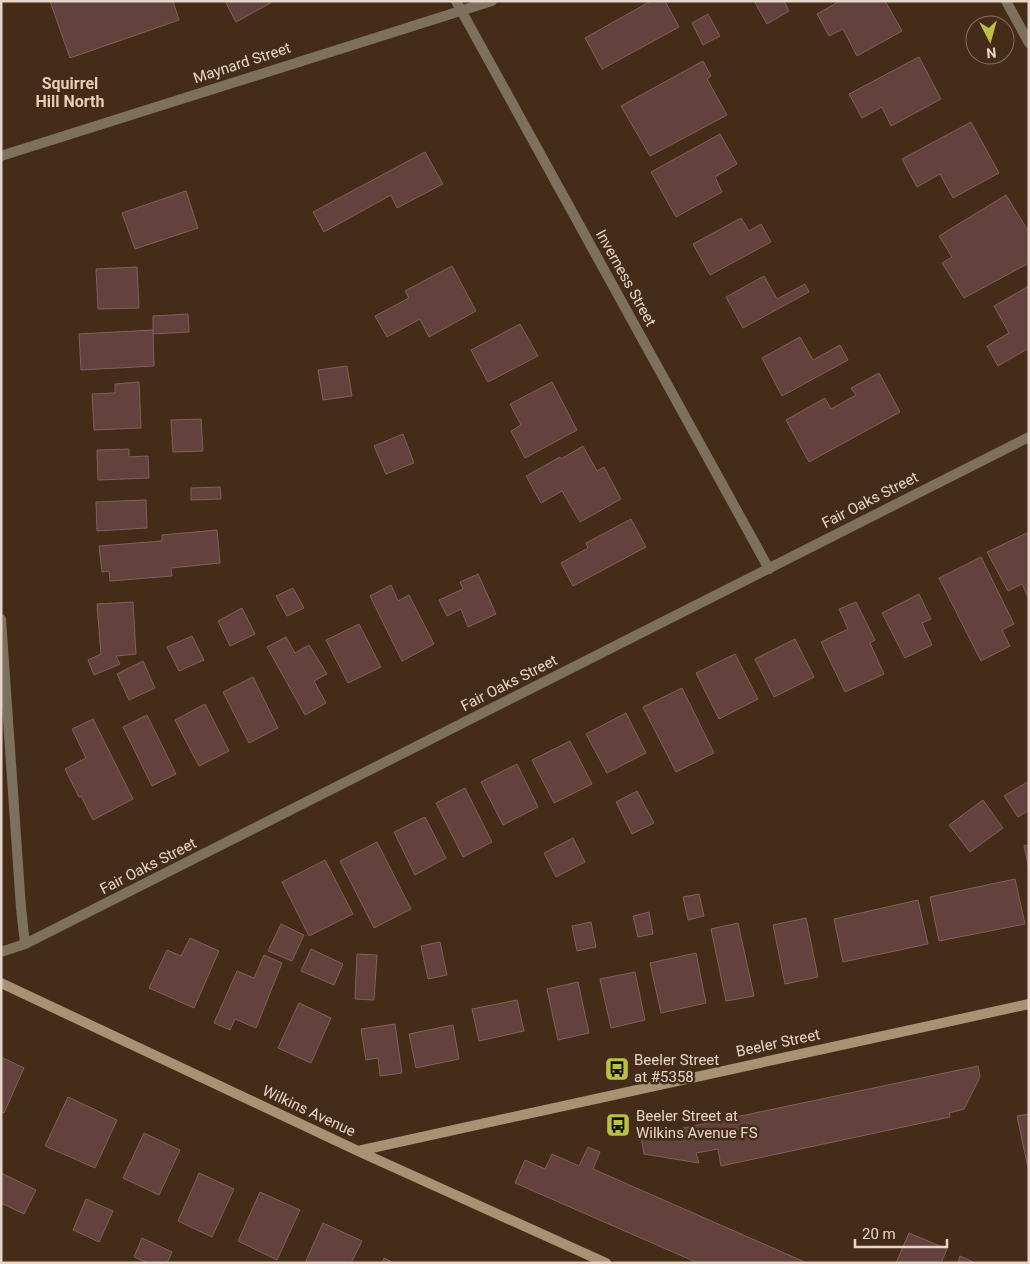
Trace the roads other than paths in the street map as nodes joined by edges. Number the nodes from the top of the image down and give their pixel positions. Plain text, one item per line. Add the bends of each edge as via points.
1 (456, 1) edge
2 (492, 1) edge
3 (1006, 1) edge
4 (462, 12) junction
5 (1029, 42) edge
6 (1, 156) edge
7 (1029, 437) edge
8 (769, 569) junction
9 (1, 619) edge
10 (25, 944) junction
11 (1, 952) edge
12 (1, 983) edge
13 (1029, 1004) edge
14 (358, 1151) junction
15 (606, 1263) edge

1 - 4 street, Inverness Street
2 - 4 street, Maynard Street
3 - 5 street
4 - 6 street, Maynard Street
4 - 8 street, Inverness Street
7 - 8 street, Fair Oaks Street
8 - 10 street, Fair Oaks Street
9 - 10 street
10 - 11 street, Fair Oaks Street
12 - 14 street, Wilkins Avenue
13 - 14 street, Beeler Street
14 - 15 street, Wilkins Avenue

